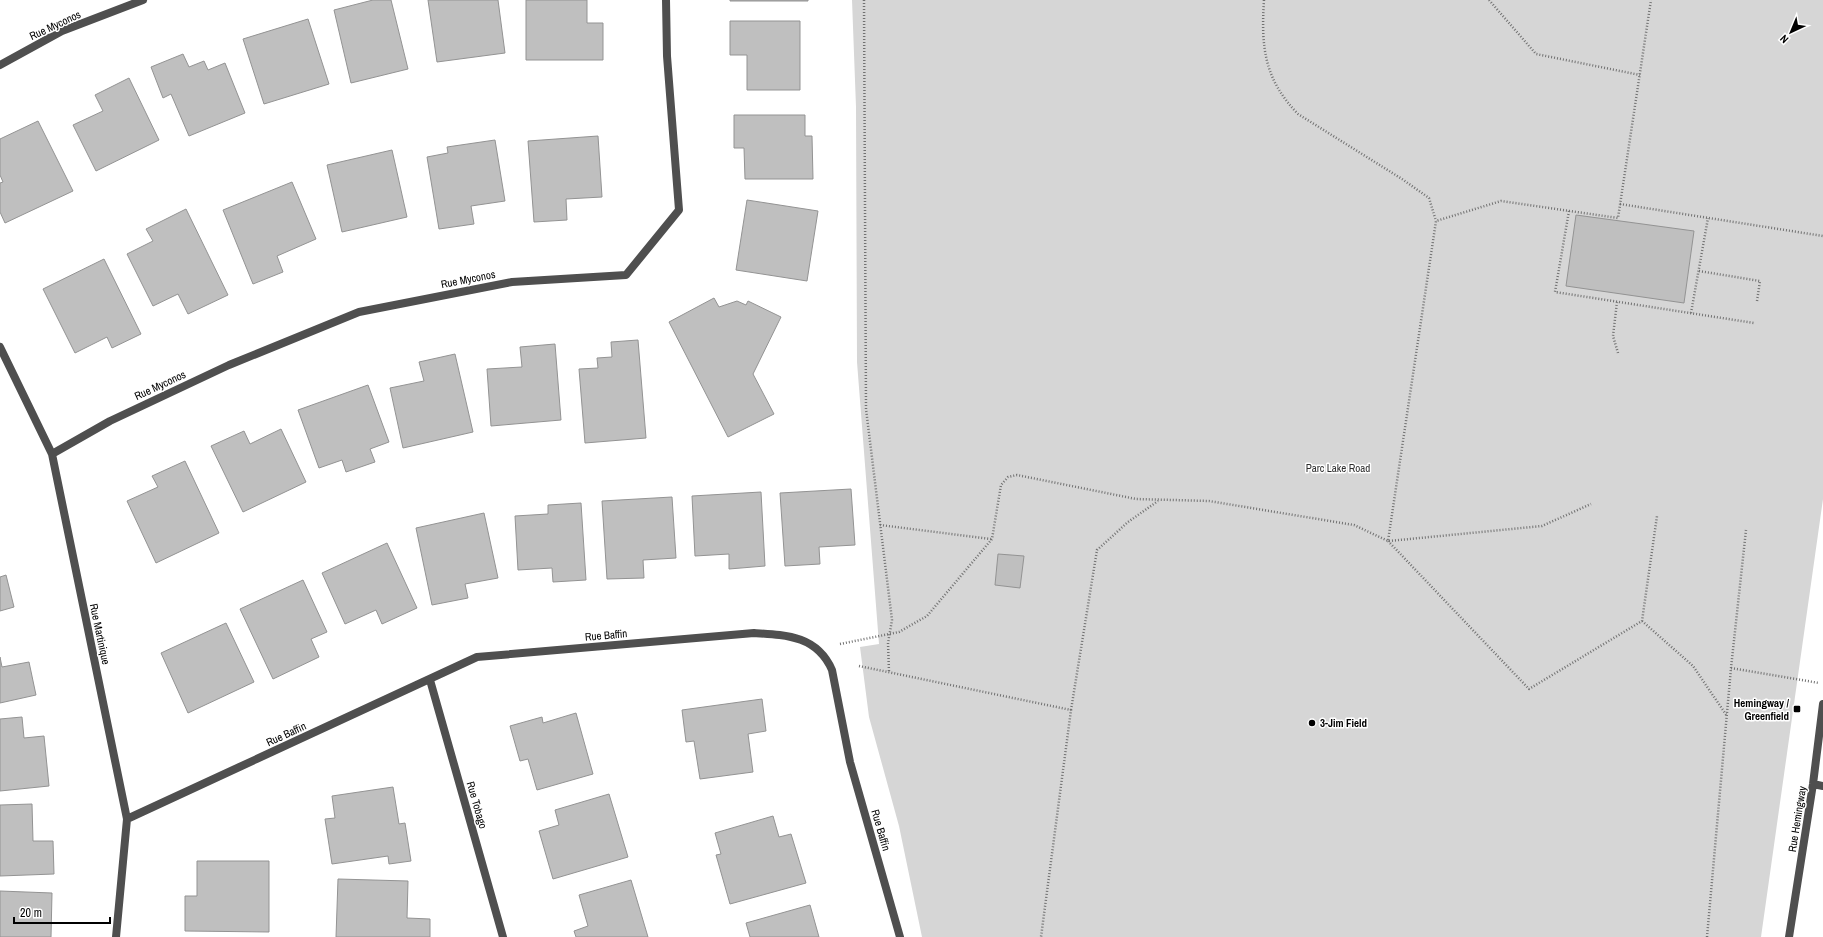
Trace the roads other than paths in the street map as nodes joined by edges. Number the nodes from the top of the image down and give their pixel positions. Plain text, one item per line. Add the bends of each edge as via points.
1 (142, 0) edge
2 (666, 0) edge
3 (0, 65) edge
4 (0, 347) edge
5 (52, 454) junction
6 (430, 680) junction
7 (1823, 704) edge
8 (1813, 784) junction
9 (1823, 786) edge
10 (127, 819) junction
11 (116, 937) edge
12 (503, 937) edge
13 (900, 937) edge
14 (1789, 937) edge

1 - 3 street, Rue Myconos via 62,31
2 - 5 street, Rue Myconos via 667,56 679,210 626,275 512,282 359,312 229,365 110,421
4 - 5 street, Rue Martinique
5 - 10 street, Rue Martinique
6 - 10 street, Rue Baffin
6 - 12 street, Rue Tobago
6 - 13 street, Rue Baffin via 477,657 754,633 775,634 814,645 827,658 832,670 850,762
7 - 8 street, Rue Hemingway
8 - 9 street
8 - 14 street, Rue Hemingway
10 - 11 street, Rue Martinique

